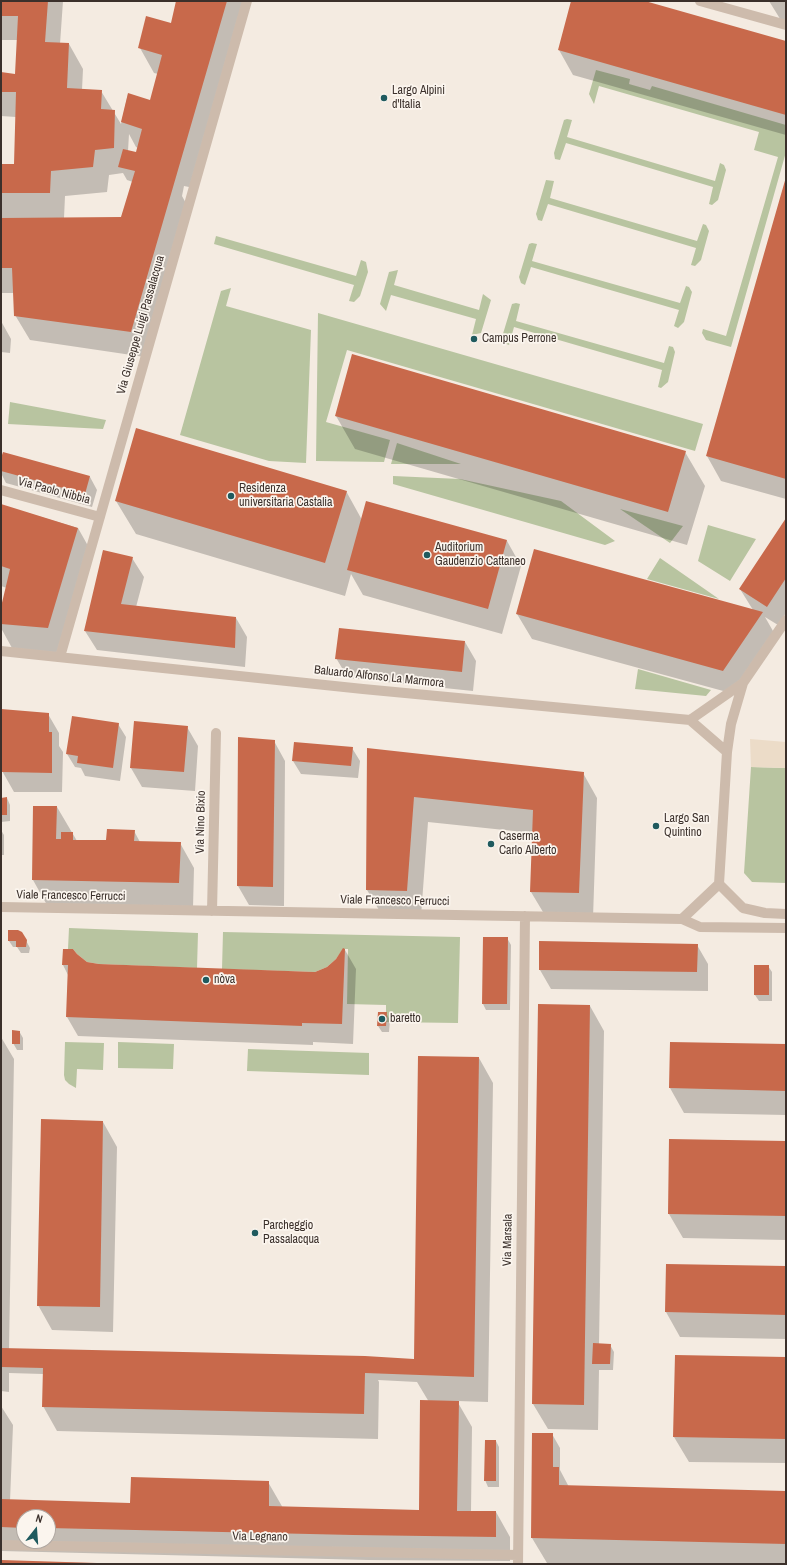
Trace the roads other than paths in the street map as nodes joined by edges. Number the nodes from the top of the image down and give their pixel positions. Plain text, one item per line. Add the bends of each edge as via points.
1 (247, 1) edge
2 (700, 1) edge
3 (786, 25) edge
4 (1, 490) edge
5 (100, 517) junction
6 (786, 620) edge
7 (1, 651) edge
8 (60, 657) junction
9 (743, 684) junction
10 (690, 720) junction
11 (216, 733) dead end
12 (727, 752) junction
13 (719, 884) junction
14 (1, 907) edge
15 (212, 911) junction
16 (786, 914) edge
17 (525, 916) junction
18 (682, 919) junction
19 (786, 928) edge
20 (1, 1545) edge
21 (518, 1559) edge

1 - 5 street, Via Giuseppe Luigi Passalacqua
2 - 3 street
4 - 5 street, Via Paolo Nibbia
5 - 8 street, Via Giuseppe Luigi Passalacqua
6 - 9 street
7 - 8 street, Baluardo Alfonso La Marmora
8 - 10 street, Baluardo Alfonso La Marmora
9 - 10 street
9 - 12 street via 731,724
10 - 12 street
11 - 15 street, Via Nino Bixio
12 - 13 street
13 - 16 street via 743,908
13 - 18 street
14 - 15 street, Viale Francesco Ferrucci
15 - 17 street, Viale Francesco Ferrucci
17 - 18 street, Viale Francesco Ferrucci
17 - 21 street, Via Marsala
18 - 19 street, Viale Francesco Ferrucci via 700,927
20 - 21 street, Via Legnano

